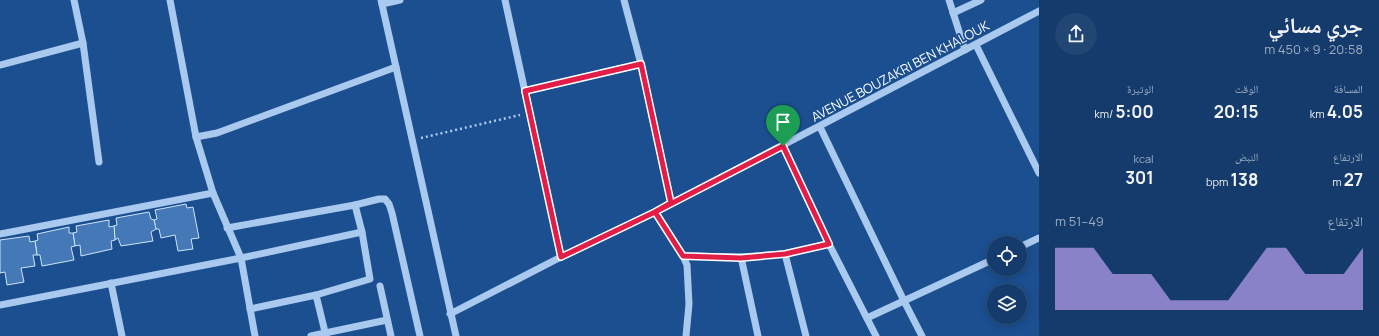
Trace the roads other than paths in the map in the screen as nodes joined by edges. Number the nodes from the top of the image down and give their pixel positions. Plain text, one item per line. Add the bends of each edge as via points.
1 (74, 0) edge
2 (170, 0) edge
3 (400, 0) edge
4 (505, 0) edge
5 (624, 0) edge
6 (949, 0) edge
7 (981, 0) edge
8 (381, 2) edge
9 (1039, 12) edge
10 (953, 13) junction
11 (83, 44) junction
12 (976, 45) junction
13 (965, 50) junction
14 (641, 64) junction
15 (0, 65) edge
16 (396, 67) junction
17 (525, 91) junction
18 (820, 126) junction
19 (196, 137) junction
20 (783, 146) junction
21 (99, 162) dead end
22 (1039, 173) edge
23 (212, 194) junction
24 (671, 203) junction
25 (355, 205) junction
26 (655, 212) junction
27 (227, 228) junction
28 (362, 232) junction
29 (0, 234) edge
30 (1039, 238) edge
31 (829, 244) junction
32 (1027, 244) edge
33 (785, 254) junction
34 (683, 256) junction
35 (561, 257) junction
36 (241, 258) junction
37 (741, 258) junction
38 (987, 262) edge
39 (111, 283) junction
40 (380, 286) dead end
41 (316, 294) junction
42 (904, 301) junction
43 (0, 304) edge
44 (250, 309) junction
45 (450, 314) junction
46 (867, 318) junction
47 (387, 320) junction
48 (326, 334) edge
49 (122, 336) edge
50 (255, 336) edge
51 (311, 336) edge
52 (391, 336) edge
53 (420, 336) edge
54 (456, 336) edge
55 (686, 336) edge
56 (758, 336) edge
57 (806, 336) edge
58 (876, 336) edge
59 (922, 336) edge

1 - 11 street
2 - 19 street
3 - 8 street
4 - 17 street
5 - 14 street
6 - 10 street
7 - 10 street
8 - 16 street
9 - 12 street, AVENUE BOUZAKRI BEN KHALOUK
10 - 13 street
11 - 15 street
11 - 21 street
12 - 13 street, AVENUE BOUZAKRI BEN KHALOUK
12 - 22 street
13 - 18 street, AVENUE BOUZAKRI BEN KHALOUK
14 - 17 street
14 - 24 street
16 - 19 street via 217,133
16 - 45 street
17 - 35 street
18 - 20 street, AVENUE BOUZAKRI BEN KHALOUK
18 - 42 street
19 - 23 street
20 - 24 street, AVENUE BOUZAKRI BEN KHALOUK
20 - 31 street
23 - 27 street
23 - 29 street
24 - 26 street, AVENUE BOUZAKRI BEN KHALOUK
25 - 27 street
25 - 28 street
25 - 53 street via 379,199 385,199 389,204
26 - 34 street
26 - 35 street, AVENUE BOUZAKRI BEN KHALOUK
27 - 36 street
28 - 36 street
28 - 41 street via 370,279
30 - 32 street
31 - 33 street
31 - 46 street
33 - 37 street
33 - 57 street
34 - 37 street
34 - 55 street via 687,265 689,304
35 - 45 street, AVENUE BOUZAKRI BEN KHALOUK
36 - 39 street
36 - 44 street
37 - 56 street
38 - 42 street
39 - 43 street
39 - 49 street
40 - 47 street
41 - 44 street
41 - 48 street
42 - 46 street
42 - 59 street
44 - 50 street
45 - 54 street
46 - 58 street
47 - 48 street
47 - 52 street
48 - 51 street

